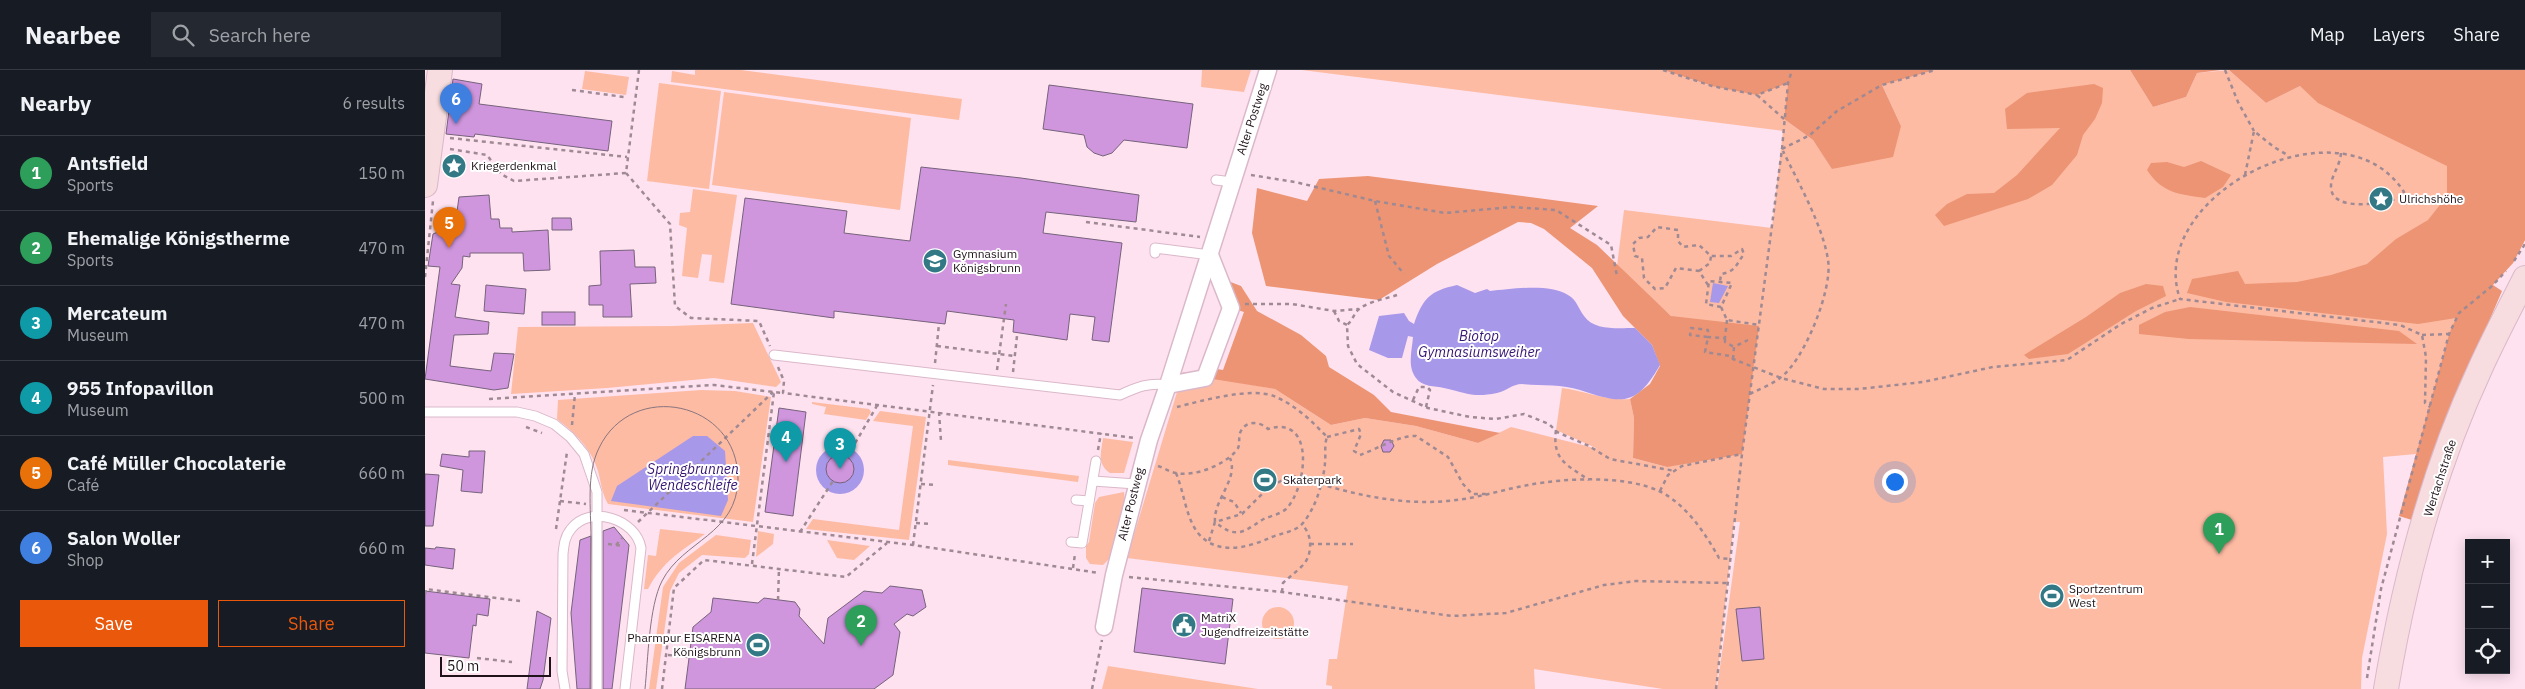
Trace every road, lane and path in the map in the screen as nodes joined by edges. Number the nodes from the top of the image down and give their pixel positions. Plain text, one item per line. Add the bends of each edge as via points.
1 (426, 70) edge
2 (440, 70) edge
3 (639, 70) edge
4 (1269, 70) edge
5 (1663, 70) edge
6 (1792, 70) edge
7 (1935, 70) edge
8 (2225, 70) edge
9 (425, 80) edge
10 (1788, 83) junction
11 (572, 90) dead end
12 (1757, 95) junction
13 (624, 96) dead end
14 (1784, 119) junction
15 (2254, 131) junction
16 (439, 142) junction
17 (1782, 149) junction
18 (2341, 153) junction
19 (2289, 156) junction
20 (627, 157) junction
21 (2245, 175) junction
22 (1228, 178) junction
23 (425, 185) edge
24 (1375, 201) junction
25 (1086, 222) dead end
26 (1204, 238) dead end
27 (1155, 253) dead end
28 (1210, 255) junction
29 (1711, 256) junction
30 (1699, 271) junction
31 (1404, 274) dead end
32 (1617, 276) dead end
33 (2525, 278) edge
34 (1720, 282) junction
35 (1708, 285) junction
36 (1223, 288) junction
37 (1397, 296) dead end
38 (2180, 299) junction
39 (1006, 304) dead end
40 (1721, 307) junction
41 (1358, 310) junction
42 (1334, 311) junction
43 (1727, 320) junction
44 (939, 324) dead end
45 (1347, 325) junction
46 (1759, 325) junction
47 (2449, 334) dead end
48 (2422, 335) junction
49 (1017, 336) dead end
50 (1707, 337) junction
51 (1725, 338) junction
52 (1748, 340) dead end
53 (937, 346) junction
54 (1734, 347) junction
55 (999, 354) junction
56 (774, 356) dead end
57 (1014, 356) junction
58 (1733, 359) junction
59 (1753, 368) junction
60 (934, 375) junction
61 (1781, 378) junction
62 (995, 382) junction
63 (1011, 383) junction
64 (1169, 385) junction
65 (774, 392) junction
66 (783, 393) dead end
67 (1750, 394) junction
68 (481, 399) dead end
69 (1413, 400) junction
70 (878, 404) dead end
71 (1426, 407) junction
72 (2430, 407) dead end
73 (1161, 408) junction
74 (425, 412) edge
75 (939, 412) dead end
76 (521, 426) dead end
77 (1556, 430) junction
78 (1101, 433) dead end
79 (544, 434) dead end
80 (1327, 437) junction
81 (941, 441) dead end
82 (1099, 443) dead end
83 (562, 446) dead end
84 (567, 451) dead end
85 (1742, 454) junction
86 (847, 457) dead end
87 (1230, 458) junction
88 (1096, 461) dead end
89 (1675, 471) junction
90 (1303, 478) junction
91 (1321, 479) junction
92 (1590, 480) junction
93 (833, 481) dead end
94 (1093, 481) junction
95 (921, 484) junction
96 (1136, 484) junction
97 (1320, 484) junction
98 (935, 485) dead end
99 (1660, 491) junction
100 (1494, 494) junction
101 (1222, 497) junction
102 (1076, 500) dead end
103 (560, 501) dead end
104 (1089, 502) junction
105 (597, 505) junction
106 (646, 514) junction
107 (1242, 514) junction
108 (597, 516) junction
109 (1215, 522) junction
110 (916, 523) junction
111 (930, 524) dead end
112 (1302, 525) junction
113 (756, 527) junction
114 (800, 532) junction
115 (1209, 541) junction
116 (1071, 542) dead end
117 (888, 543) junction
118 (1310, 544) junction
119 (1353, 544) dead end
120 (913, 545) junction
121 (1730, 559) junction
122 (752, 564) junction
123 (779, 568) junction
124 (1114, 575) junction
125 (1727, 583) junction
126 (1282, 592) junction
127 (425, 594) edge
128 (778, 600) dead end
129 (520, 601) dead end
130 (1104, 627) joint
131 (667, 655) junction
132 (689, 657) dead end
133 (477, 658) dead end
134 (512, 662) dead end
135 (565, 689) edge
136 (597, 689) edge
137 (625, 689) edge
138 (662, 689) edge
139 (1093, 689) edge
140 (1716, 689) edge
141 (2386, 689) edge

1 - 9 street
2 - 16 street
3 - 20 path
4 - 22 street, Alter Postweg
5 - 12 path via 1711,86
6 - 10 path
7 - 17 path via 1882,85 1837,111 1810,135
8 - 15 path
10 - 12 path
10 - 14 path
11 - 13 path
12 - 14 path
14 - 17 path
15 - 19 path
15 - 21 path
16 - 20 path
16 - 20 path via 487,155 501,174 514,181 626,173
16 - 23 street
17 - 46 path
17 - 61 path via 1823,243 1829,277 1821,307 1808,336
18 - 18 path via 2371,162 2387,171 2404,192 2402,198 2375,204 2349,203 2337,198 2330,184 2340,166
18 - 19 path
19 - 21 path
21 - 38 path via 2202,211 2183,240 2175,261 2175,284
22 - 24 path via 1295,182
22 - 28 street, Alter Postweg
24 - 31 path via 1389,256
24 - 32 path via 1445,214 1512,207 1556,210 1611,244
25 - 26 path
27 - 28 lane via 1155,248
28 - 36 street
28 - 64 street, Alter Postweg
29 - 30 path via 1709,263
29 - 30 path via 1699,245 1683,247 1678,241 1678,230 1672,228 1657,228 1633,244 1635,256 1642,258 1644,278 1655,289 1665,288 1676,268
29 - 34 path via 1725,257 1743,251 1736,267 1721,274
30 - 35 path
33 - 141 street, Wertachstraße via 2479,371 2448,451 2404,597
34 - 35 path via 1709,281
34 - 40 path via 1732,283
35 - 40 path via 1706,304
36 - 42 path via 1241,304 1292,304
36 - 64 street via 1231,308 1205,378
37 - 41 path
38 - 48 path via 2367,320 2400,325
38 - 61 path via 2152,308 2121,324 2067,360 1993,367 1923,382 1859,389 1824,389
39 - 55 path
40 - 43 path
41 - 42 path
41 - 45 path
42 - 45 path via 1339,321
43 - 46 path
43 - 51 path
44 - 53 path
45 - 69 path via 1348,346 1357,364 1389,390
46 - 59 path
47 - 48 path
48 - 72 path via 2426,357 2423,396
49 - 57 path
50 - 50 path via 1708,330 1691,328 1690,335
50 - 51 path
50 - 58 path via 1705,352
51 - 54 path via 1725,342
52 - 54 path
53 - 55 path
53 - 60 path
54 - 58 path
55 - 57 path
55 - 62 path
56 - 60 lane
57 - 63 path
58 - 59 path
59 - 61 path
59 - 67 path
60 - 62 lane
60 - 95 path
61 - 67 path
62 - 63 lane
63 - 64 lane via 1120,395 1142,384
64 - 73 street, Alter Postweg
65 - 66 path
65 - 68 path via 715,385
65 - 106 path
65 - 113 path
67 - 85 path
69 - 71 path
69 - 71 path via 1419,387 1427,387 1430,390
70 - 86 path
71 - 77 path via 1470,417 1524,414
73 - 80 path via 1169,410 1203,400 1243,394 1275,396
73 - 96 street, Alter Postweg
74 - 105 lane via 517,412 554,424 584,454 597,492
75 - 81 path
76 - 79 path
77 - 89 path via 1610,459
77 - 92 path via 1554,445 1557,453 1564,463
78 - 82 path
80 - 91 path
80 - 100 path via 1359,429 1361,434 1355,451 1360,454 1382,448 1399,438 1416,436 1448,457 1472,494
83 - 84 path
85 - 89 path via 1682,466
85 - 121 path
87 - 90 path via 1239,448 1245,426 1253,422 1268,429 1285,426 1299,437
87 - 101 path via 1232,468
87 - 115 path via 1197,472 1176,473 1184,492 1188,516 1200,535
88 - 94 lane
89 - 99 path via 1668,476
90 - 91 path
90 - 107 path via 1289,476 1266,490
90 - 109 path via 1287,508 1244,532 1226,531
91 - 97 path
92 - 99 path via 1632,483
92 - 100 path via 1551,482
93 - 114 path
94 - 96 lane
94 - 104 lane
95 - 98 path
95 - 110 path
96 - 124 street, Alter Postweg
97 - 100 path via 1382,498 1425,502
97 - 112 path
99 - 121 path via 1697,523 1719,558
101 - 107 path via 1233,502
101 - 109 path via 1215,510
102 - 104 lane
103 - 105 path
104 - 116 lane via 1082,543
105 - 106 path
105 - 108 lane
106 - 113 path
107 - 109 path
108 - 135 lane via 572,526 565,537 562,670
108 - 136 lane
108 - 137 lane via 621,521 632,528 639,537 641,548
109 - 115 path
110 - 111 path
110 - 120 path
112 - 115 path via 1236,549
112 - 118 path via 1307,529
113 - 114 path
113 - 122 path
114 - 117 path
117 - 120 path
117 - 123 path via 846,576
118 - 119 path
118 - 126 path via 1308,558 1283,583
120 - 124 path
121 - 125 path
122 - 123 path
122 - 131 path via 704,560 674,588
123 - 128 path
124 - 126 path
124 - 130 street, Alter Postweg
125 - 126 path via 1636,581 1604,586 1515,611 1479,616 1452,616
125 - 140 path
127 - 129 path via 426,589
130 - 139 path
131 - 132 path
131 - 138 path
133 - 134 path

